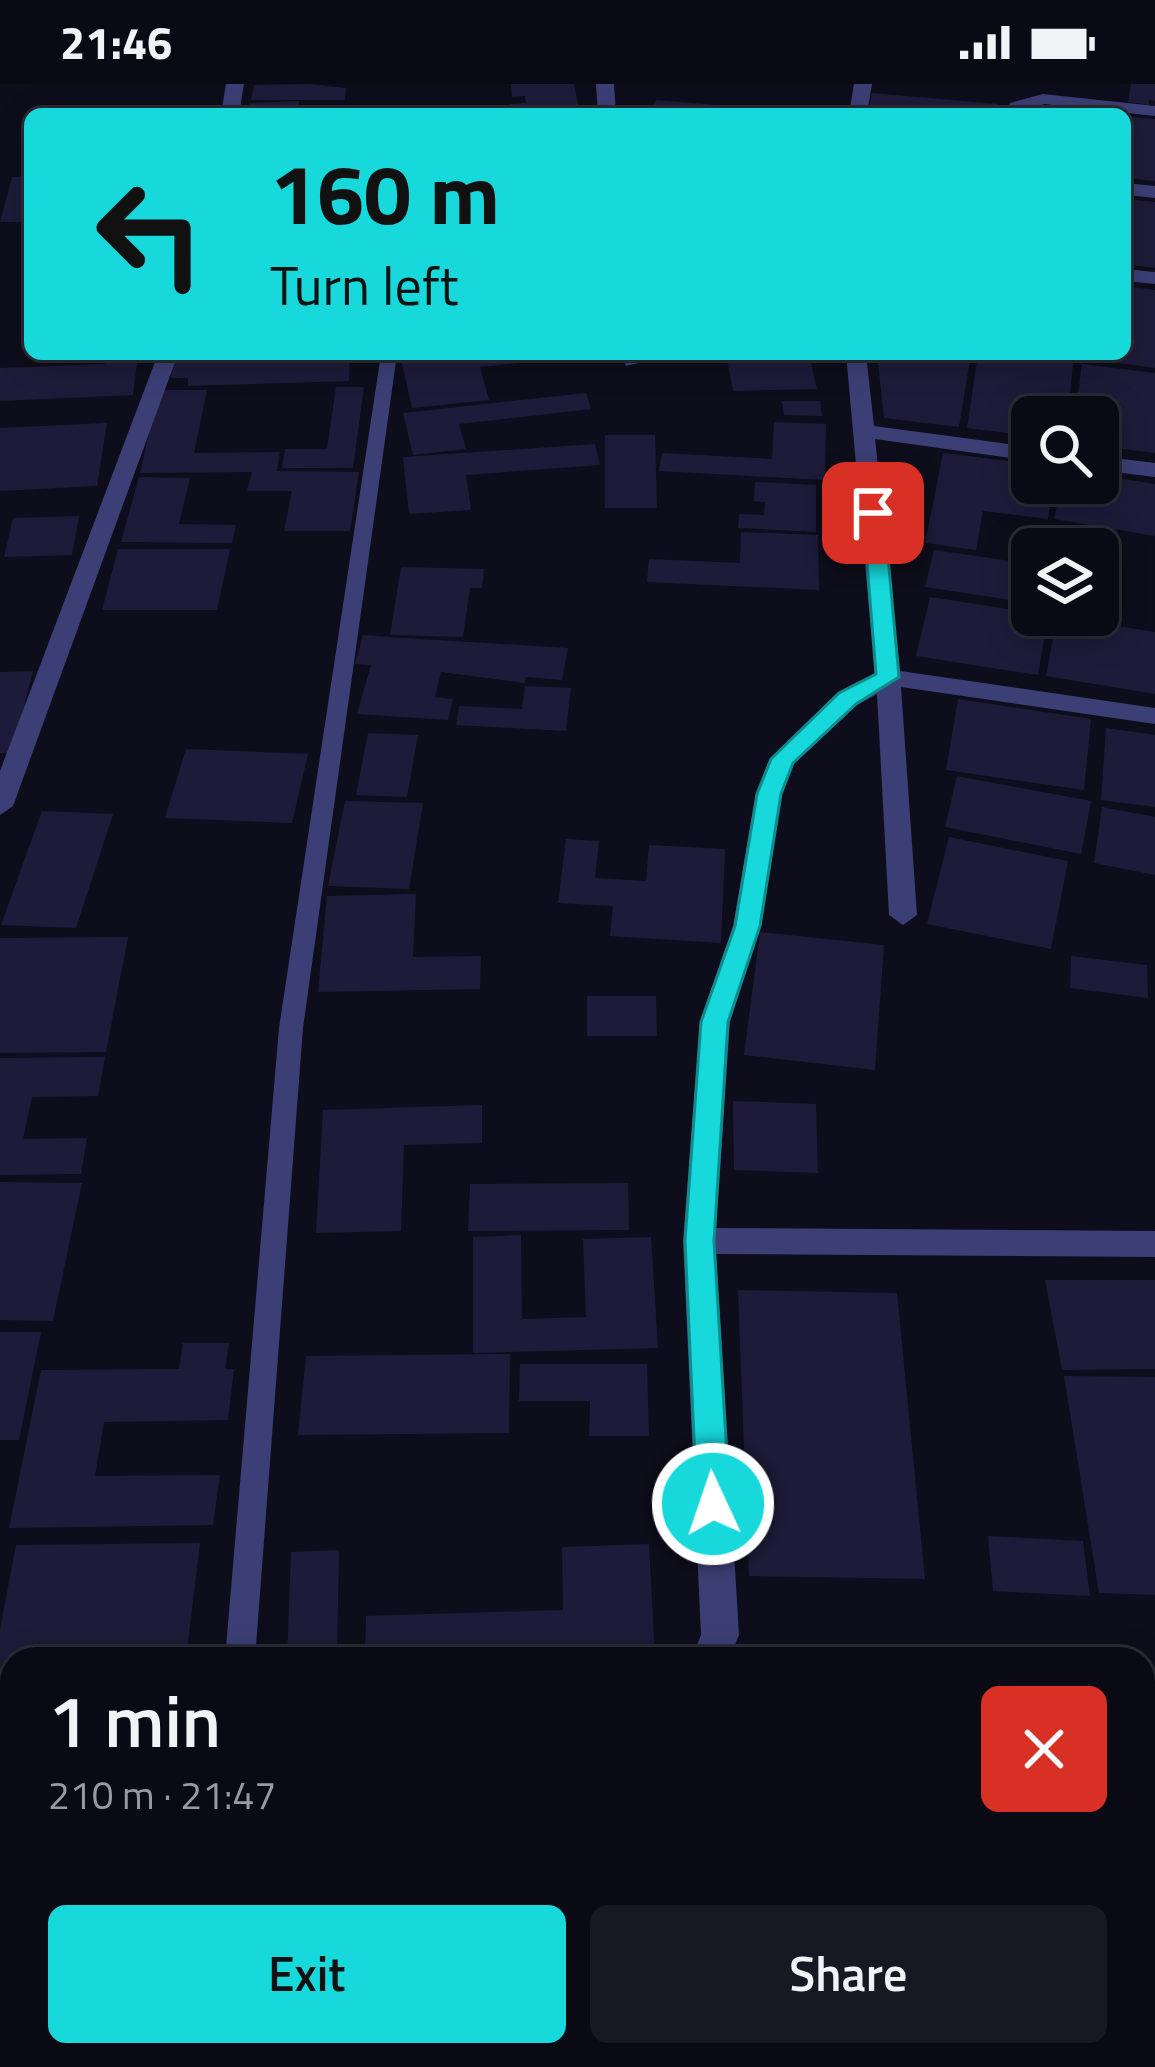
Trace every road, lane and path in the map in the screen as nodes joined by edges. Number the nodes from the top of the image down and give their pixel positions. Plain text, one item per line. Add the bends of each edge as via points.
1 (1016, 108) edge
2 (1127, 108) edge
3 (166, 360) edge
4 (388, 360) edge
5 (857, 360) edge
6 (866, 431) junction
7 (1011, 451) edge
8 (1119, 466) edge
9 (1155, 470) edge
10 (888, 677) junction
11 (1155, 716) edge
12 (0, 806) edge
13 (903, 915) dead end
14 (700, 1241) junction
15 (1155, 1244) edge
16 (241, 1647) edge
17 (715, 1647) edge

1 - 2 street via 1043,99
3 - 12 street
4 - 16 lane via 291,1028
5 - 6 street
6 - 7 street
6 - 10 street
8 - 9 street
10 - 11 street
10 - 13 street
10 - 14 street via 818,722 783,759 769,794 747,926 715,1022
14 - 15 street
14 - 17 street

